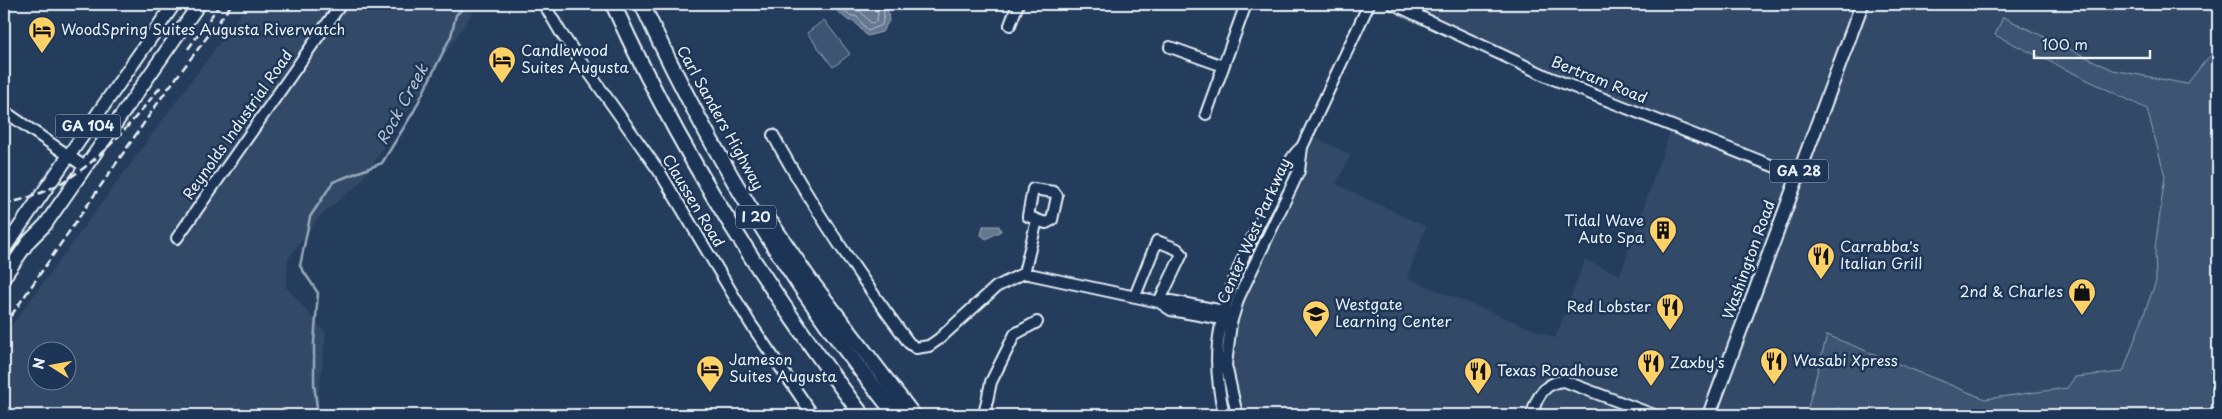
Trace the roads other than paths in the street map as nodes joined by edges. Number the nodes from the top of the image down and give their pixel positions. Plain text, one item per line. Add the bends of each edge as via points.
1 (174, 4) edge
2 (199, 4) edge
3 (340, 4) edge
4 (544, 4) edge
5 (613, 4) edge
6 (642, 4) edge
7 (1018, 4) edge
8 (1246, 4) edge
9 (1369, 4) edge
10 (1393, 4) edge
11 (1424, 4) edge
12 (1862, 4) edge
13 (1412, 12) junction
14 (1010, 25) dead end
15 (1170, 47) dead end
16 (1223, 66) junction
17 (4, 111) edge
18 (1206, 114) dead end
19 (773, 135) dead end
20 (709, 136) junction
21 (68, 155) junction
22 (85, 167) junction
23 (1798, 176) junction
24 (1037, 220) dead end
25 (177, 238) dead end
26 (4, 249) edge
27 (1024, 272) junction
28 (4, 277) edge
29 (1135, 296) junction
30 (1159, 302) junction
31 (1228, 316) junction
32 (1037, 322) dead end
33 (813, 415) edge
34 (862, 415) edge
35 (896, 415) edge
36 (913, 415) edge
37 (984, 415) edge
38 (1224, 415) edge
39 (1237, 415) edge
40 (1532, 415) edge
41 (1654, 415) edge
42 (1709, 415) edge

1 - 21 main road, GA 104
2 - 22 main road, GA 104
3 - 25 street, Reynolds Industrial Road
4 - 33 street, Claussen Road via 661,174 750,323
5 - 34 highway, I 20 via 658,97 716,203 791,318
6 - 20 highway, Carl Sanders Highway / I 20
7 - 14 street
8 - 16 street
9 - 31 street, Center West Parkway via 1302,147 1299,171
10 - 13 street, Bertram Road
11 - 13 street
12 - 23 main road, Washington Road / GA 28
13 - 23 street, Bertram Road via 1551,78
15 - 16 street
16 - 18 street
17 - 21 street
19 - 27 street via 830,233 909,343 916,348 929,346 939,339 996,287
20 - 35 highway, Carl Sanders Highway / I 20 via 789,268
20 - 36 highway via 750,189 809,279
21 - 22 street
21 - 26 main road, GA 104
22 - 28 main road, GA 104
23 - 42 main road, Washington Road / GA 28
24 - 27 street
27 - 29 street
29 - 30 street
29 - 30 street via 1157,241 1182,254
30 - 31 street via 1171,301
31 - 38 street, Center West Parkway via 1218,344 1218,388
31 - 39 street, Center West Parkway via 1226,365
32 - 37 street via 1015,334 991,382
40 - 41 street via 1541,392 1564,381

